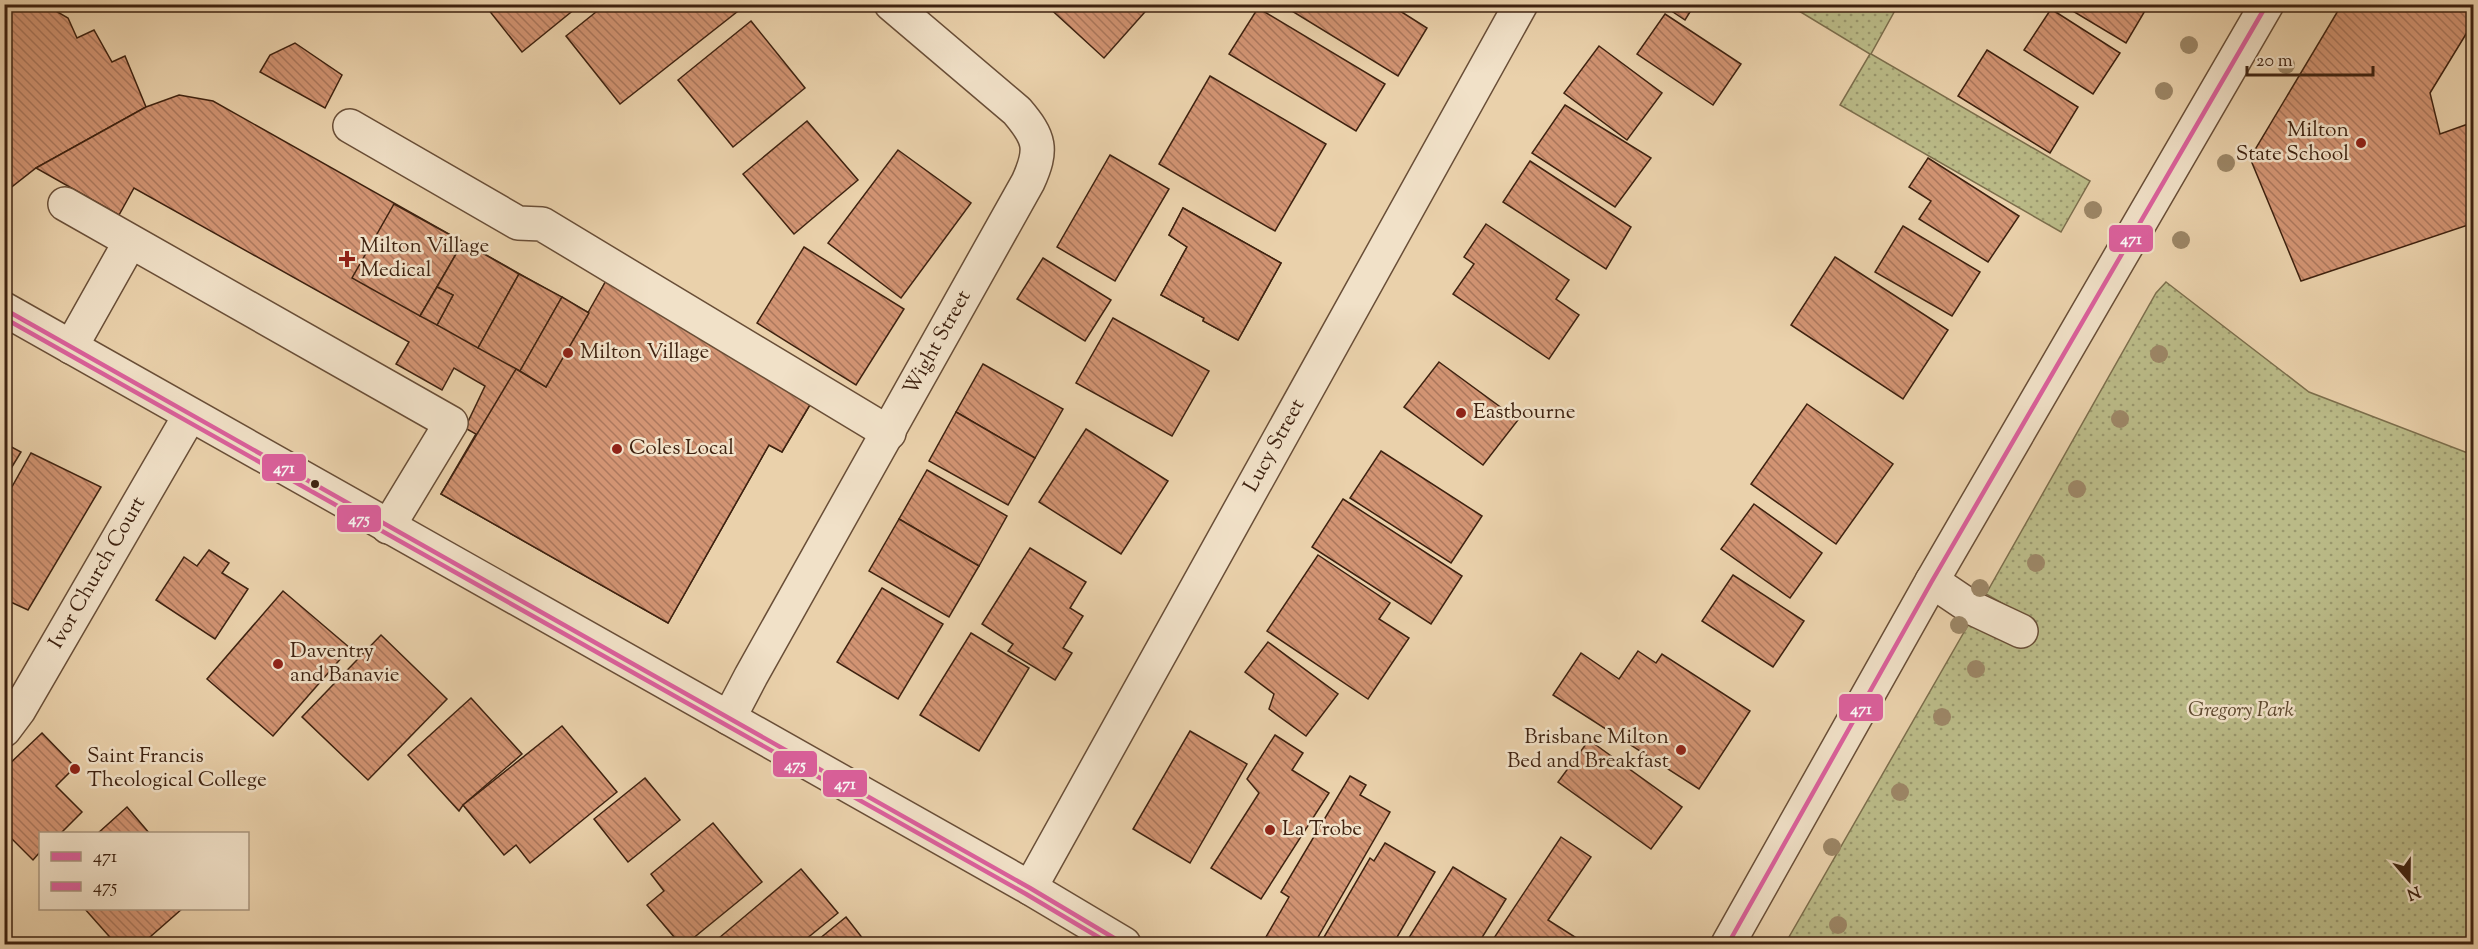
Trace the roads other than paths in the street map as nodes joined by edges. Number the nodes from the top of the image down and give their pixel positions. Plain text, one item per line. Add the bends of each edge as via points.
1 (891, 4) edge
2 (1521, 4) edge
3 (2267, 4) edge
4 (350, 126) dead end
5 (65, 204) dead end
6 (130, 242) junction
7 (4, 309) edge
8 (71, 347) junction
9 (190, 415) junction
10 (888, 433) junction
11 (388, 527) junction
12 (1932, 581) junction
13 (2021, 631) dead end
14 (729, 718) junction
15 (4, 730) edge
16 (1030, 888) junction
17 (1124, 945) edge
18 (1728, 945) edge

1 - 10 street, Wight Street via 1017,111 1033,129 1039,152 1028,182
2 - 16 street, Lucy Street
3 - 12 street
4 - 10 street via 518,223 542,224
5 - 6 street
6 - 8 street
6 - 11 street via 451,423
7 - 8 street
8 - 9 street
9 - 11 street
9 - 15 street, Ivor Church Court
10 - 14 street, Wight Street
11 - 14 street
12 - 13 street via 1972,608
12 - 18 street
14 - 16 street
16 - 17 street

